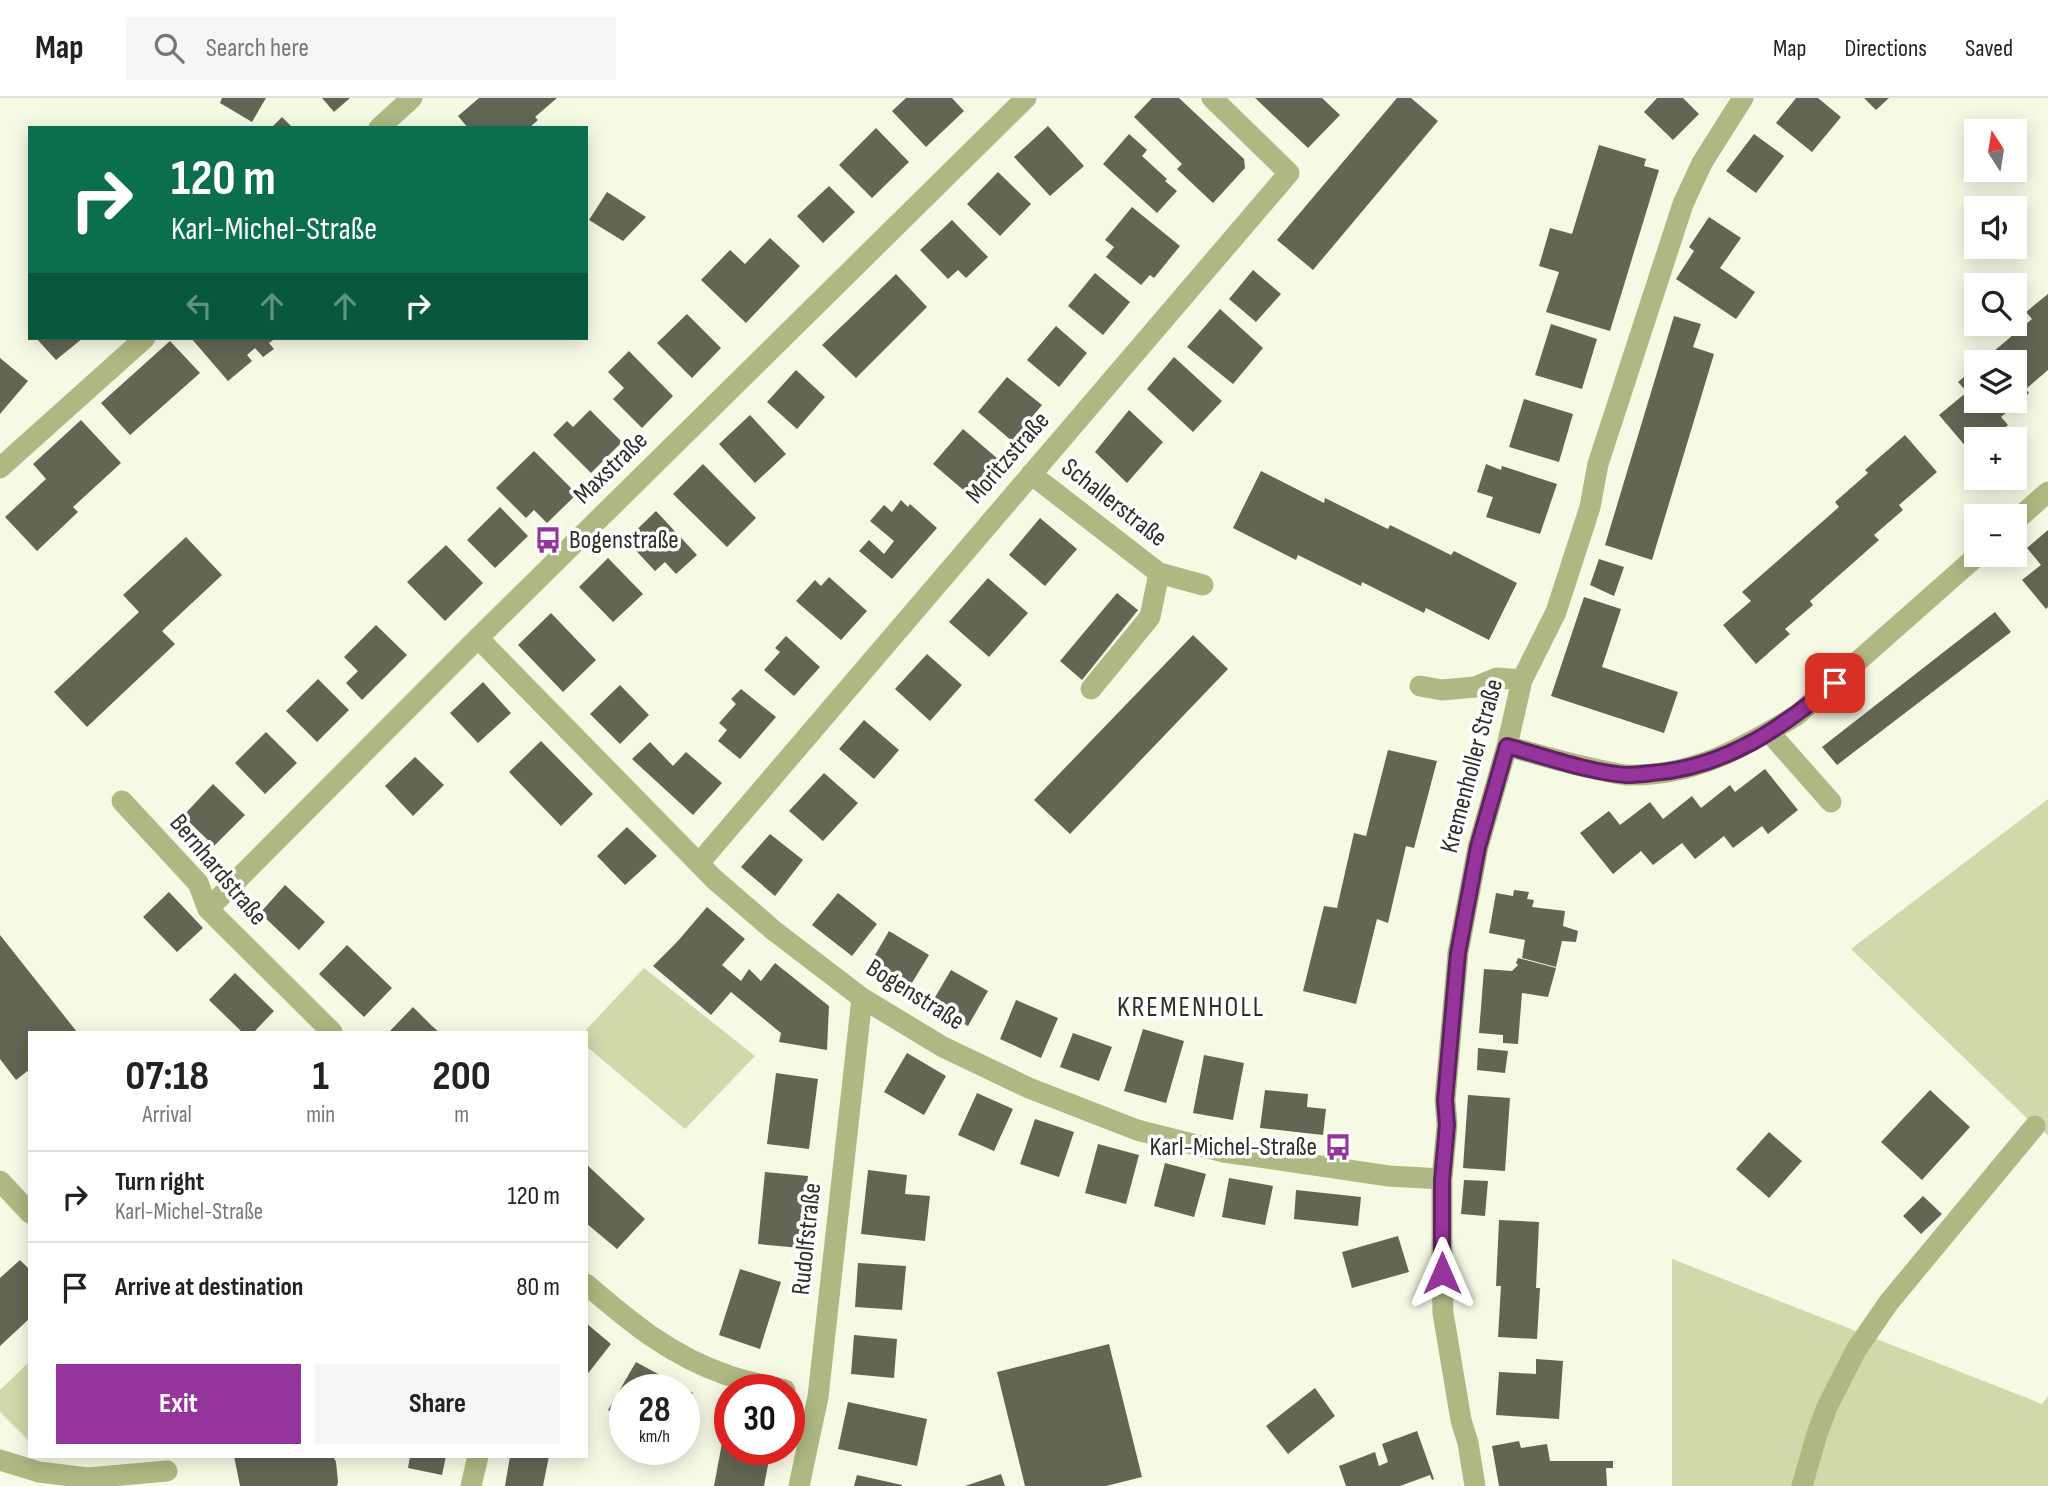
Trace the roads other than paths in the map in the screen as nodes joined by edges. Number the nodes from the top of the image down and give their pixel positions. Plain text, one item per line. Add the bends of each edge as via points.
1 (412, 98) edge
2 (1026, 98) edge
3 (1212, 98) edge
4 (1744, 98) edge
5 (381, 126) edge
6 (143, 340) edge
7 (0, 468) edge
8 (1031, 474) junction
9 (2048, 492) edge
10 (2027, 511) edge
11 (1964, 567) edge
12 (1158, 573) junction
13 (1203, 585) dead end
14 (478, 638) junction
15 (1522, 680) junction
16 (1420, 686) dead end
17 (1091, 689) dead end
18 (1769, 733) junction
19 (1507, 746) junction
20 (122, 802) dead end
21 (1831, 802) dead end
22 (699, 862) junction
23 (208, 909) junction
24 (862, 998) junction
25 (331, 1031) edge
26 (2035, 1126) dead end
27 (1442, 1180) junction
28 (0, 1181) edge
29 (28, 1211) edge
30 (588, 1286) edge
31 (725, 1374) edge
32 (805, 1394) edge
33 (818, 1397) junction
34 (478, 1458) edge
35 (0, 1460) edge
36 (167, 1471) edge
37 (471, 1486) edge
38 (800, 1486) edge
39 (1475, 1486) edge
40 (1801, 1486) edge

1 - 5 street
2 - 14 street, Maxstraße
3 - 8 street, Moritzstraße via 1289,173
4 - 15 street, Kremenholler Straße via 1702,163 1683,204 1598,464 1590,507 1556,612
6 - 7 street
8 - 12 street, Schallerstraße
8 - 22 street, Moritzstraße
9 - 10 street
11 - 18 street via 1797,715
12 - 13 street, Schallerstraße
12 - 17 street via 1150,617
14 - 22 street, Bogenstraße
14 - 23 street, Maxstraße
15 - 16 street via 1497,678 1475,687 1442,690
15 - 19 street, Kremenholler Straße
18 - 19 street via 1727,755 1677,771 1626,775
18 - 21 street
19 - 27 street, Kremenholler Straße via 1478,847 1458,953
20 - 23 street, Bernhardstraße via 198,883
22 - 24 street, Bogenstraße via 773,930
23 - 25 street, Bernhardstraße
24 - 27 street, Bogenstraße via 956,1053 1029,1088 1137,1130 1224,1152
24 - 33 street, Rudolfstraße
26 - 40 street via 1912,1273 1856,1350 1827,1407
27 - 39 street, Kremenholler Straße via 1443,1313
28 - 29 street
30 - 31 street via 642,1332
32 - 33 street
33 - 38 street, Rudolfstraße
34 - 37 street
35 - 36 street via 39,1472 88,1478

